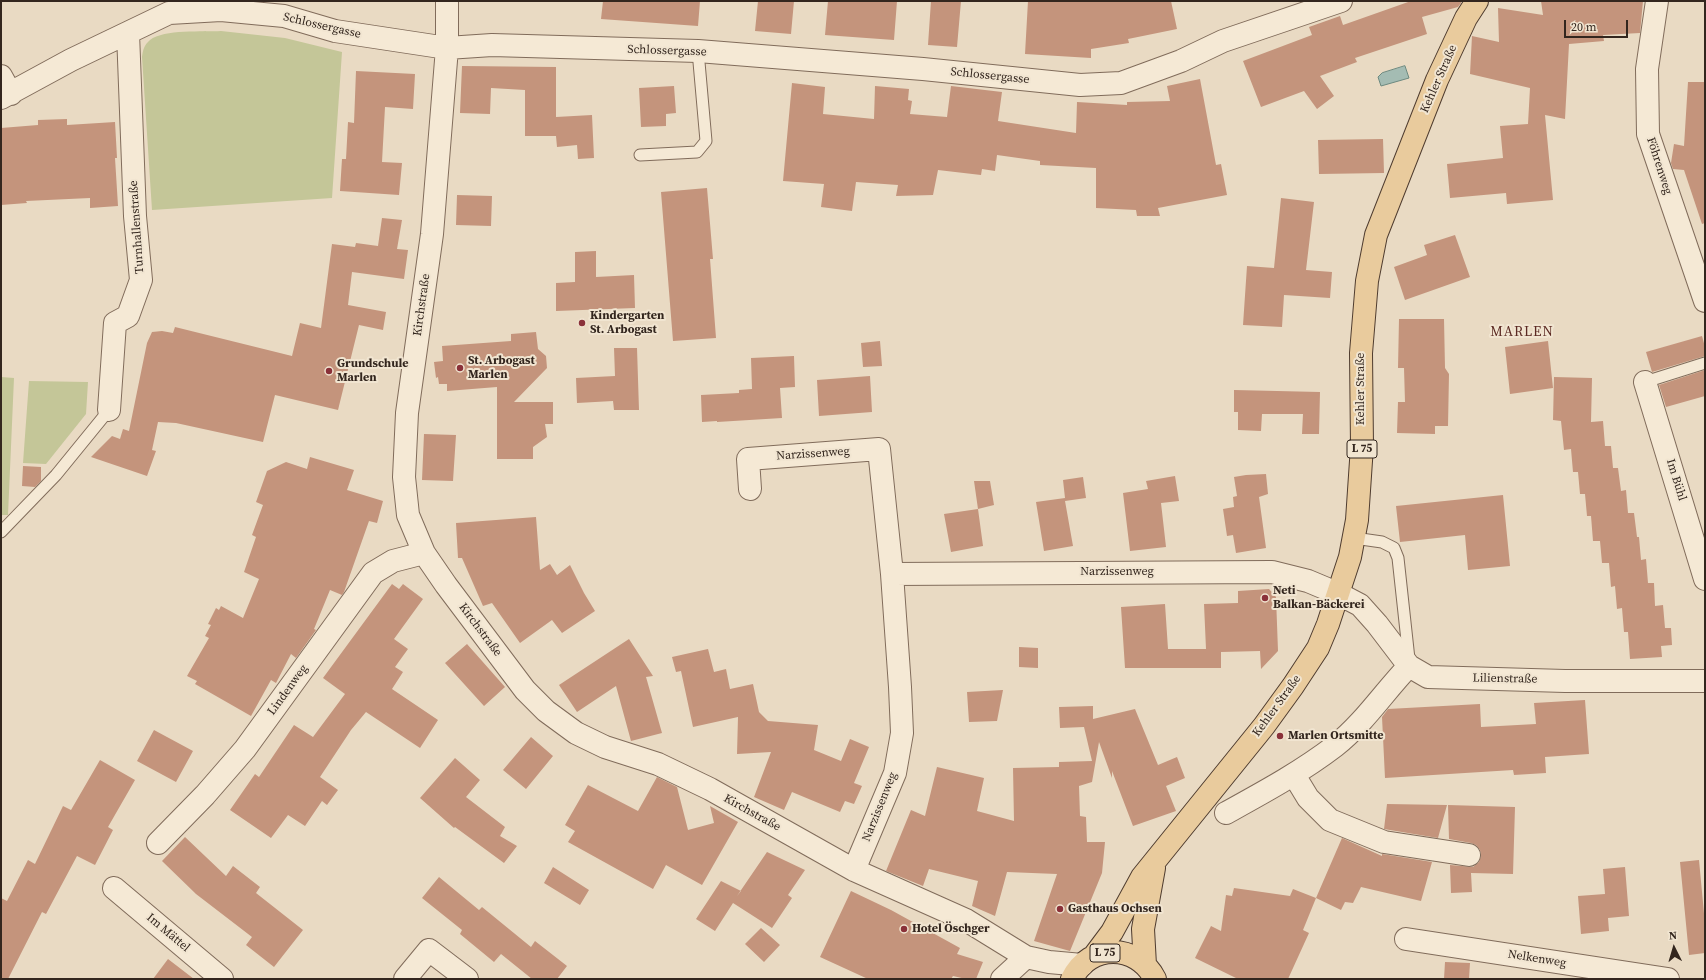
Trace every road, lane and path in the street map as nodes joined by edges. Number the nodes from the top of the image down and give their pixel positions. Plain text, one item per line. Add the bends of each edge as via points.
1 (447, 1) edge
2 (1341, 1) edge
3 (1477, 1) edge
4 (1657, 1) edge
5 (128, 33) junction
6 (447, 48) junction
7 (698, 51) junction
8 (4, 89) edge
9 (640, 156) dead end
10 (1705, 301) edge
11 (1705, 363) edge
12 (1645, 382) joint
13 (109, 410) joint
14 (750, 489) dead end
15 (1, 532) edge
16 (1354, 538) junction
17 (424, 553) junction
18 (892, 574) junction
19 (1705, 579) edge
20 (1339, 594) junction
21 (1409, 666) junction
22 (1705, 681) edge
23 (1294, 775) junction
24 (1226, 813) dead end
25 (158, 843) dead end
26 (1469, 855) dead end
27 (1156, 859) junction
28 (854, 870) junction
29 (114, 888) dead end
30 (1406, 940) dead end
31 (1030, 958) junction
32 (1083, 967) edge
33 (1150, 972) edge
34 (222, 979) edge
35 (405, 979) edge
36 (467, 979) edge
37 (1002, 979) edge
38 (1053, 979) edge
39 (1668, 979) edge

1 - 6 street, Kirchstraße
2 - 7 street, Schlossergasse via 1222,41 1181,61 1121,83 1080,85 923,69
3 - 16 main road, Kehler Straße / L 75 via 1466,18 1437,80 1376,235 1367,281 1361,353 1362,446
4 - 10 street, Föhrenweg via 1647,69 1648,134
5 - 6 street, Schlossergasse via 169,13 221,10 284,16 335,31
5 - 8 street, Schlossergasse
5 - 13 street, Turnhallenstraße via 141,280 128,316 115,323
6 - 7 street, Schlossergasse via 492,45
6 - 17 street, Kirchstraße via 432,234 407,413 404,477 408,515
7 - 9 lane via 706,141 697,152
11 - 12 lane
12 - 19 street, Im Bühl
13 - 15 lane via 56,475
14 - 18 street, Narzissenweg via 748,458 878,449
16 - 20 main road, Kehler Straße / L 75
16 - 21 lane via 1382,542 1394,548 1398,558
17 - 25 street, Lindenweg via 393,561 373,573 245,749
17 - 28 street, Kirchstraße via 525,690 546,712 576,733 605,747 658,764 710,789
18 - 20 street, Narzissenweg via 1272,572 1308,581
18 - 28 street, Narzissenweg via 902,733 895,773
20 - 21 street, Lilienstraße via 1360,605 1378,624
20 - 27 main road, Kehler Straße / L 75 via 1318,648 1293,686 1264,726
21 - 22 street, Lilienstraße via 1428,677
21 - 23 street via 1364,719 1336,745
23 - 24 street
23 - 26 street via 1308,798 1330,820 1384,842
27 - 32 main road, Kehler Straße / L 75 via 1142,877 1112,932
27 - 33 main road, Kehler Straße / L 75 via 1143,929
28 - 31 street, Kirchstraße via 966,920
29 - 34 street, Im Mättel
30 - 39 street, Nelkenweg
31 - 32 street, Kirchstraße
31 - 37 street
31 - 38 street, Kirchstraße
32 - 33 main road, Kehler Straße / L 75 via 1102,953 1118,952 1133,956
35 - 36 street via 429,950

